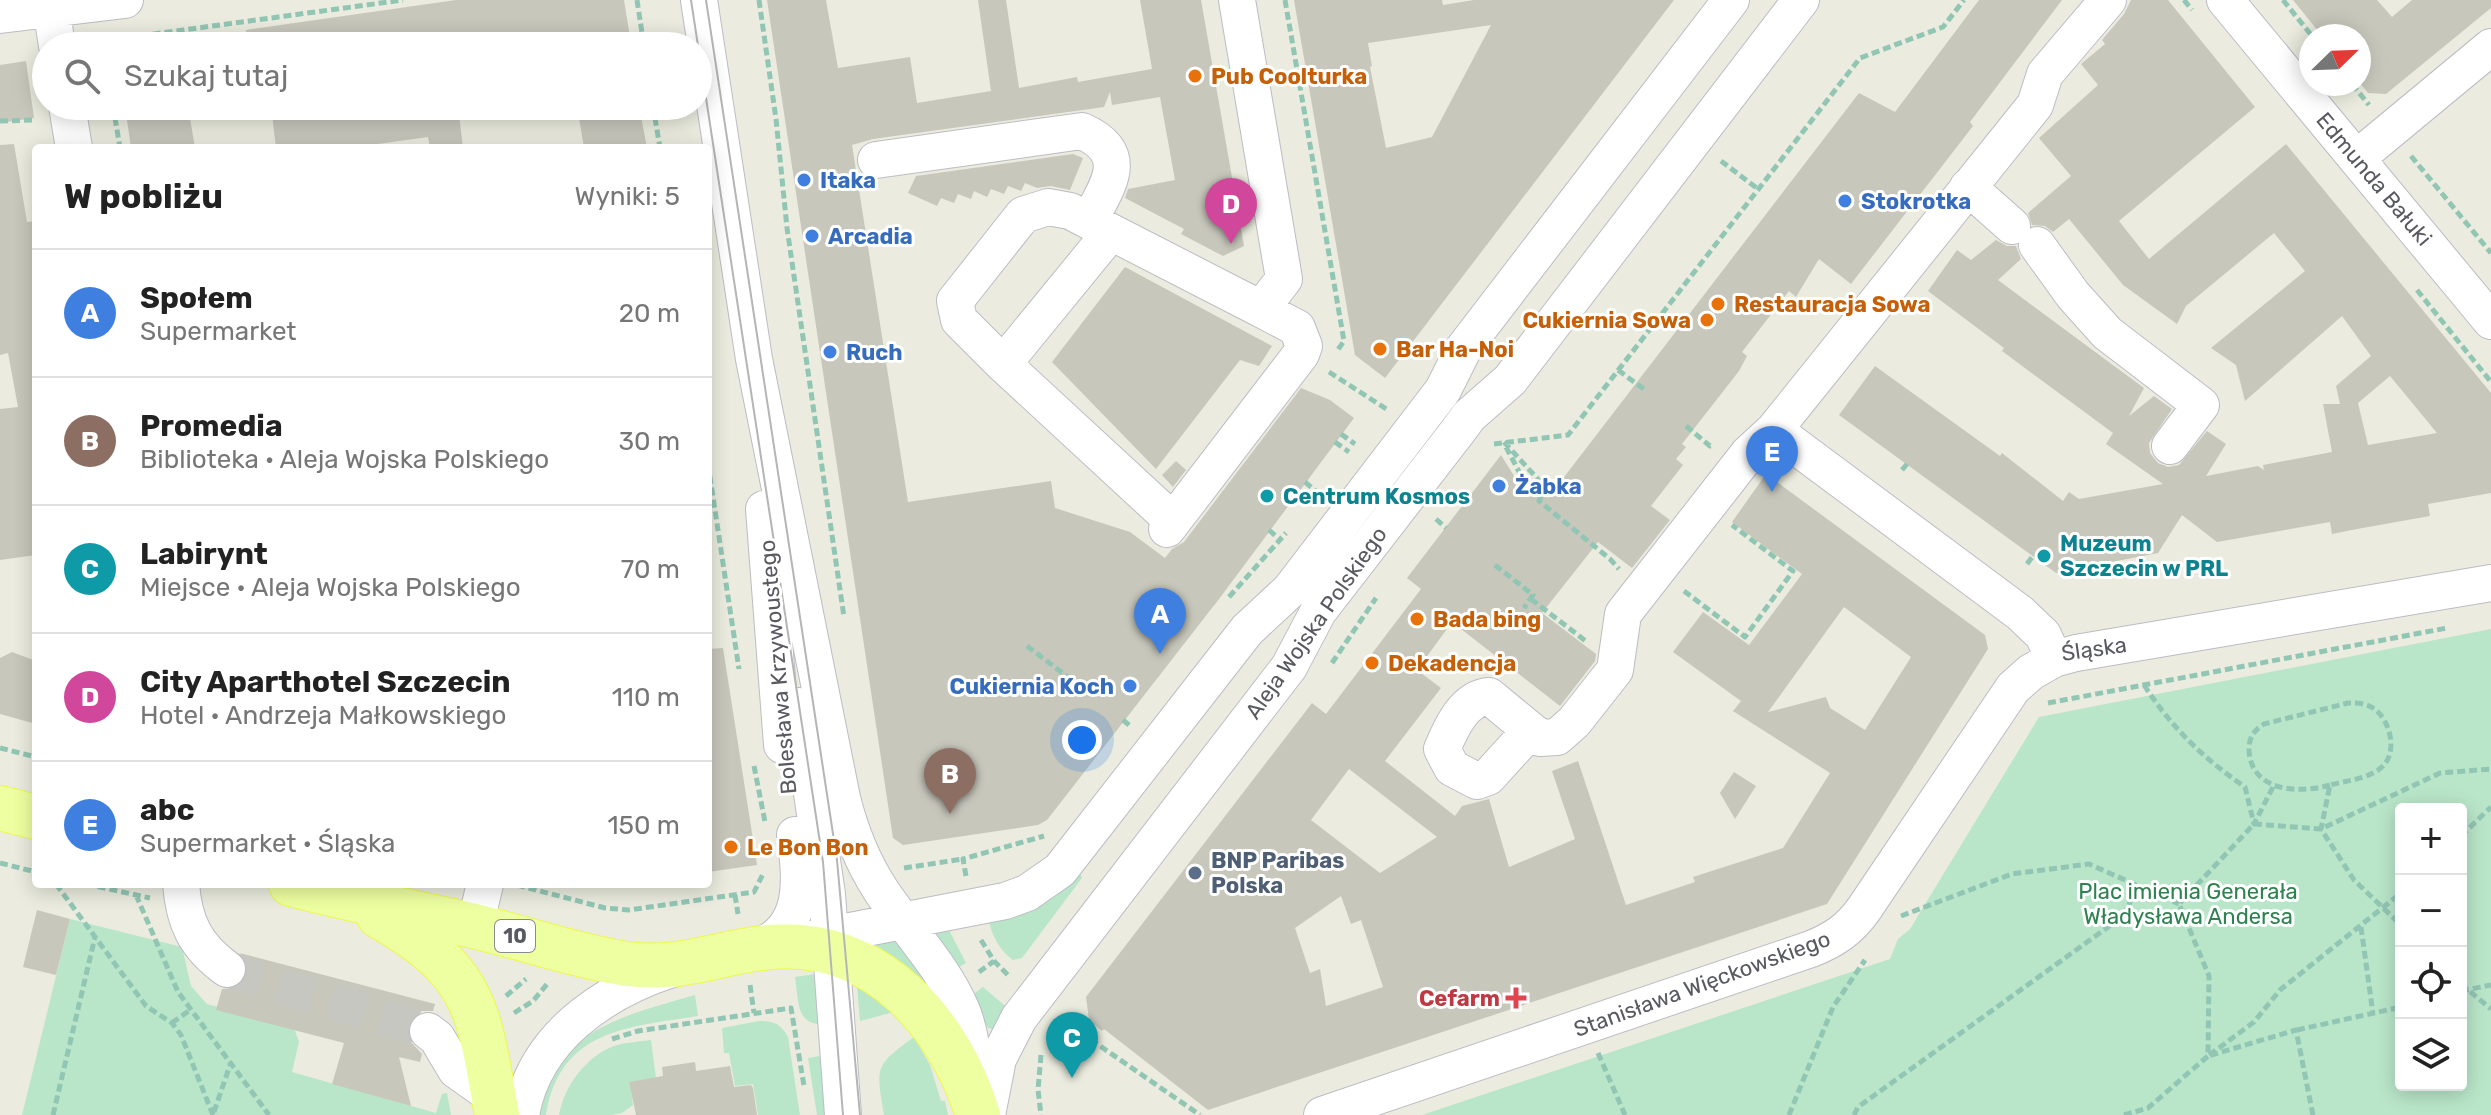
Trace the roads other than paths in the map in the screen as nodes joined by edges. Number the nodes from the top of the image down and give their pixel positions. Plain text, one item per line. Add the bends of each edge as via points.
1 (125, 0) edge
2 (699, 0) edge
3 (1237, 0) edge
4 (1731, 0) edge
5 (1801, 0) edge
6 (2108, 0) edge
7 (2225, 0) edge
8 (51, 5) edge
9 (0, 15) edge
10 (55, 32) edge
11 (704, 32) edge
12 (2491, 47) edge
13 (712, 85) edge
14 (58, 120) edge
15 (72, 144) edge
16 (2357, 158) junction
17 (876, 160) dead end
18 (1968, 187) junction
19 (1100, 227) junction
20 (1261, 309) junction
21 (2491, 321) edge
22 (754, 359) junction
23 (1003, 364) junction
24 (1774, 430) junction
25 (759, 444) junction
26 (2170, 446) dead end
27 (784, 514) junction
28 (2491, 583) edge
29 (2054, 659) junction
30 (1530, 731) dead end
31 (0, 808) edge
32 (32, 816) edge
33 (307, 888) edge
34 (484, 888) edge
35 (182, 895) edge
36 (334, 895) junction
37 (904, 922) junction
38 (475, 926) junction
39 (744, 941) junction
40 (838, 945) junction
41 (697, 963) junction
42 (227, 969) tunnel mouth
43 (428, 1031) tunnel mouth
44 (504, 1109) edge
45 (843, 1115) edge
46 (860, 1115) edge
47 (982, 1115) edge
48 (1322, 1115) edge

1 - 8 street
2 - 11 street, Bolesława Krzywoustego
3 - 20 street via 1284,279
4 - 37 street, Aleja Wojska Polskiego via 1464,348 1443,390 1357,503 1284,597 1247,630 1073,857 1052,877 1014,898
5 - 47 street, Aleja Wojska Polskiego via 1510,380 1469,416 1318,612 1289,667 1027,1007 998,1059
6 - 18 street via 2045,74 2035,105
7 - 16 street, Edmunda Bałuki
8 - 9 street
8 - 10 street
12 - 16 street
13 - 22 street, Bolesława Krzywoustego
14 - 15 street
16 - 21 street, Edmunda Bałuki
17 - 19 street via 1082,131 1104,146 1113,165
18 - 24 street
18 - 26 street via 2025,236 2107,333 2201,405
19 - 20 street
19 - 23 street
19 - 23 street via 1059,207 1023,215 955,301 959,320
20 - 23 street via 1297,328 1313,361 1170,525
22 - 25 street, Bolesława Krzywoustego
22 - 27 street, Bolesława Krzywoustego
24 - 29 street, Śląska via 2020,613 2043,635
24 - 30 street via 1748,454 1623,614 1615,670 1574,722 1557,737 1540,738
25 - 39 street, Bolesława Krzywoustego via 779,727 801,879 786,926 771,941
25 - 40 street
27 - 37 street, Bolesława Krzywoustego via 845,809 867,867
27 - 40 street via 837,860
28 - 29 street, Śląska
29 - 48 street, Stanisława Więckowskiego via 2013,688 1864,909 1836,938
31 - 32 main road
33 - 36 main road, 10
34 - 38 street
35 - 42 street via 201,947
36 - 38 main road, 10
36 - 44 main road, 10 via 414,936 457,976 480,1021
37 - 40 street, Aleja Wojska Polskiego
37 - 47 street, Bolesława Krzywoustego via 962,1013
38 - 41 main road, 10 via 626,963
39 - 40 main road, 10 via 788,947
39 - 41 main road, 10
40 - 45 street
40 - 46 street
40 - 47 main road, 10 via 894,983 926,1015 957,1062
41 - 44 street via 634,984 587,1011 568,1027
43 - 44 street via 456,1070

